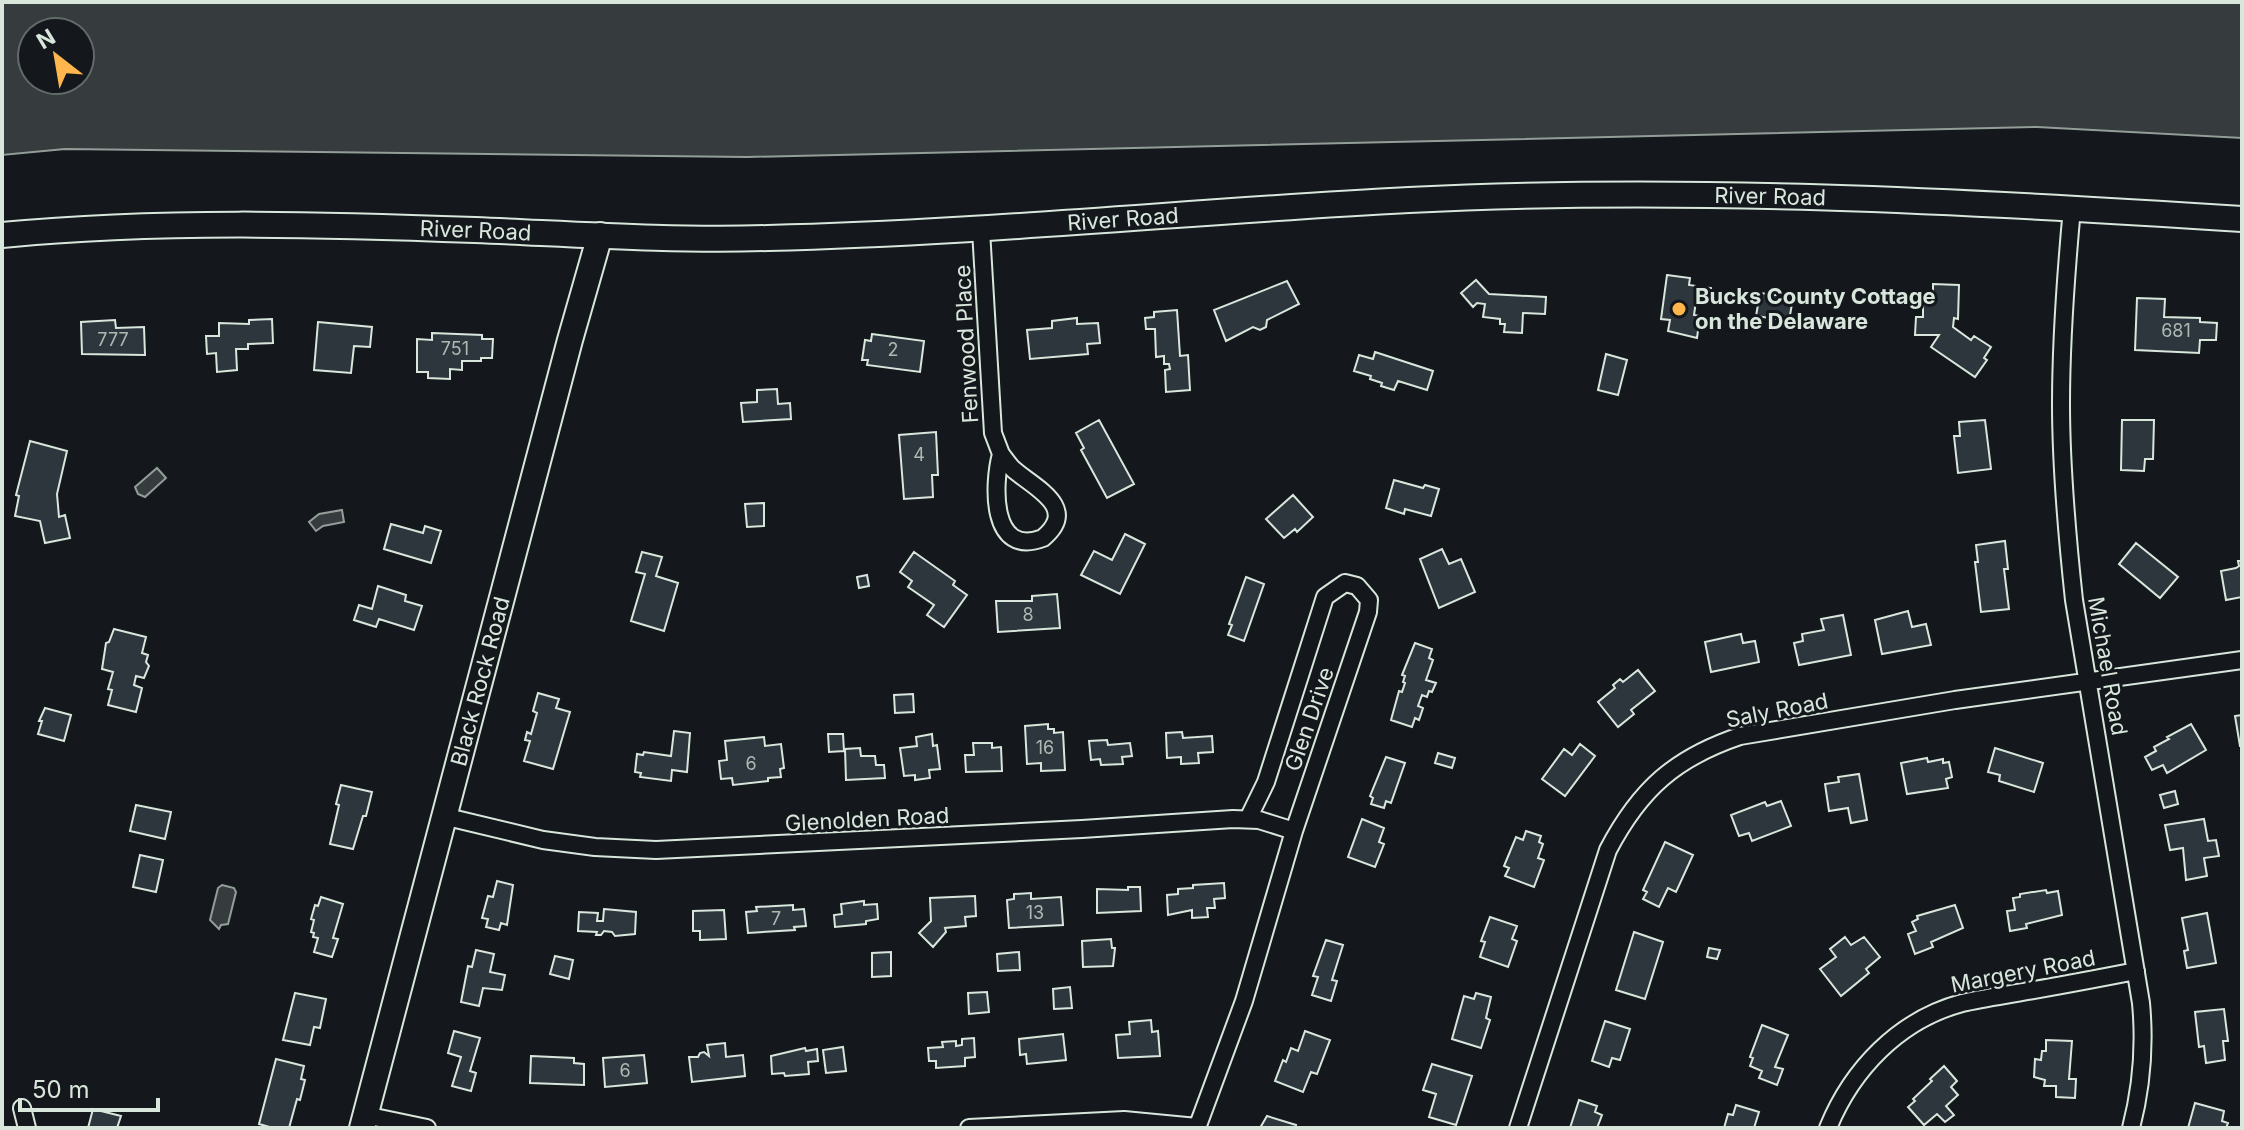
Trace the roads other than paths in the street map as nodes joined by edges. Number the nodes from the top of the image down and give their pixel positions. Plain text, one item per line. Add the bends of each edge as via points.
1 (2072, 208) junction
2 (2242, 219) edge
3 (981, 230) junction
4 (2, 235) edge
5 (600, 235) junction
6 (1001, 454) junction
7 (2242, 660) edge
8 (2089, 681) junction
9 (443, 816) junction
10 (1248, 819) junction
11 (1294, 831) junction
12 (2136, 971) junction
13 (22, 1108) dead end
14 (363, 1122) edge
15 (27, 1128) edge
16 (427, 1128) edge
17 (969, 1128) edge
18 (1197, 1128) edge
19 (1518, 1128) edge
20 (1828, 1128) edge
21 (2131, 1128) edge

1 - 2 main road, River Road
1 - 3 main road, River Road via 1570,195 1409,200
1 - 8 street, Michael Road via 2064,306 2063,469 2074,600
3 - 5 main road, River Road via 756,239
3 - 6 street, Fenwood Place via 993,433
4 - 5 main road, River Road via 240,226
5 - 9 main road, Black Rock Road
6 - 6 street, Fenwood Place via 995,489 1003,525 1015,538 1043,538 1054,525 1054,504
7 - 8 street, Saly Road
8 - 12 street, Michael Road
8 - 19 street, Saly Road via 1740,736 1711,746 1661,778 1639,799 1608,850
9 - 10 street, Glenolden Road via 543,840 656,850
9 - 14 main road, Black Rock Road
10 - 11 street, Glenolden Road
10 - 11 street, Glen Drive via 1271,768 1320,607 1331,591 1351,583 1369,600 1368,612
11 - 18 street, Glen Drive via 1244,1001
12 - 20 street, Margery Road via 1964,1003 1917,1022 1870,1059
12 - 21 street, Michael Road via 2144,1049
13 - 15 street
14 - 16 street
17 - 18 street via 1124,1120

